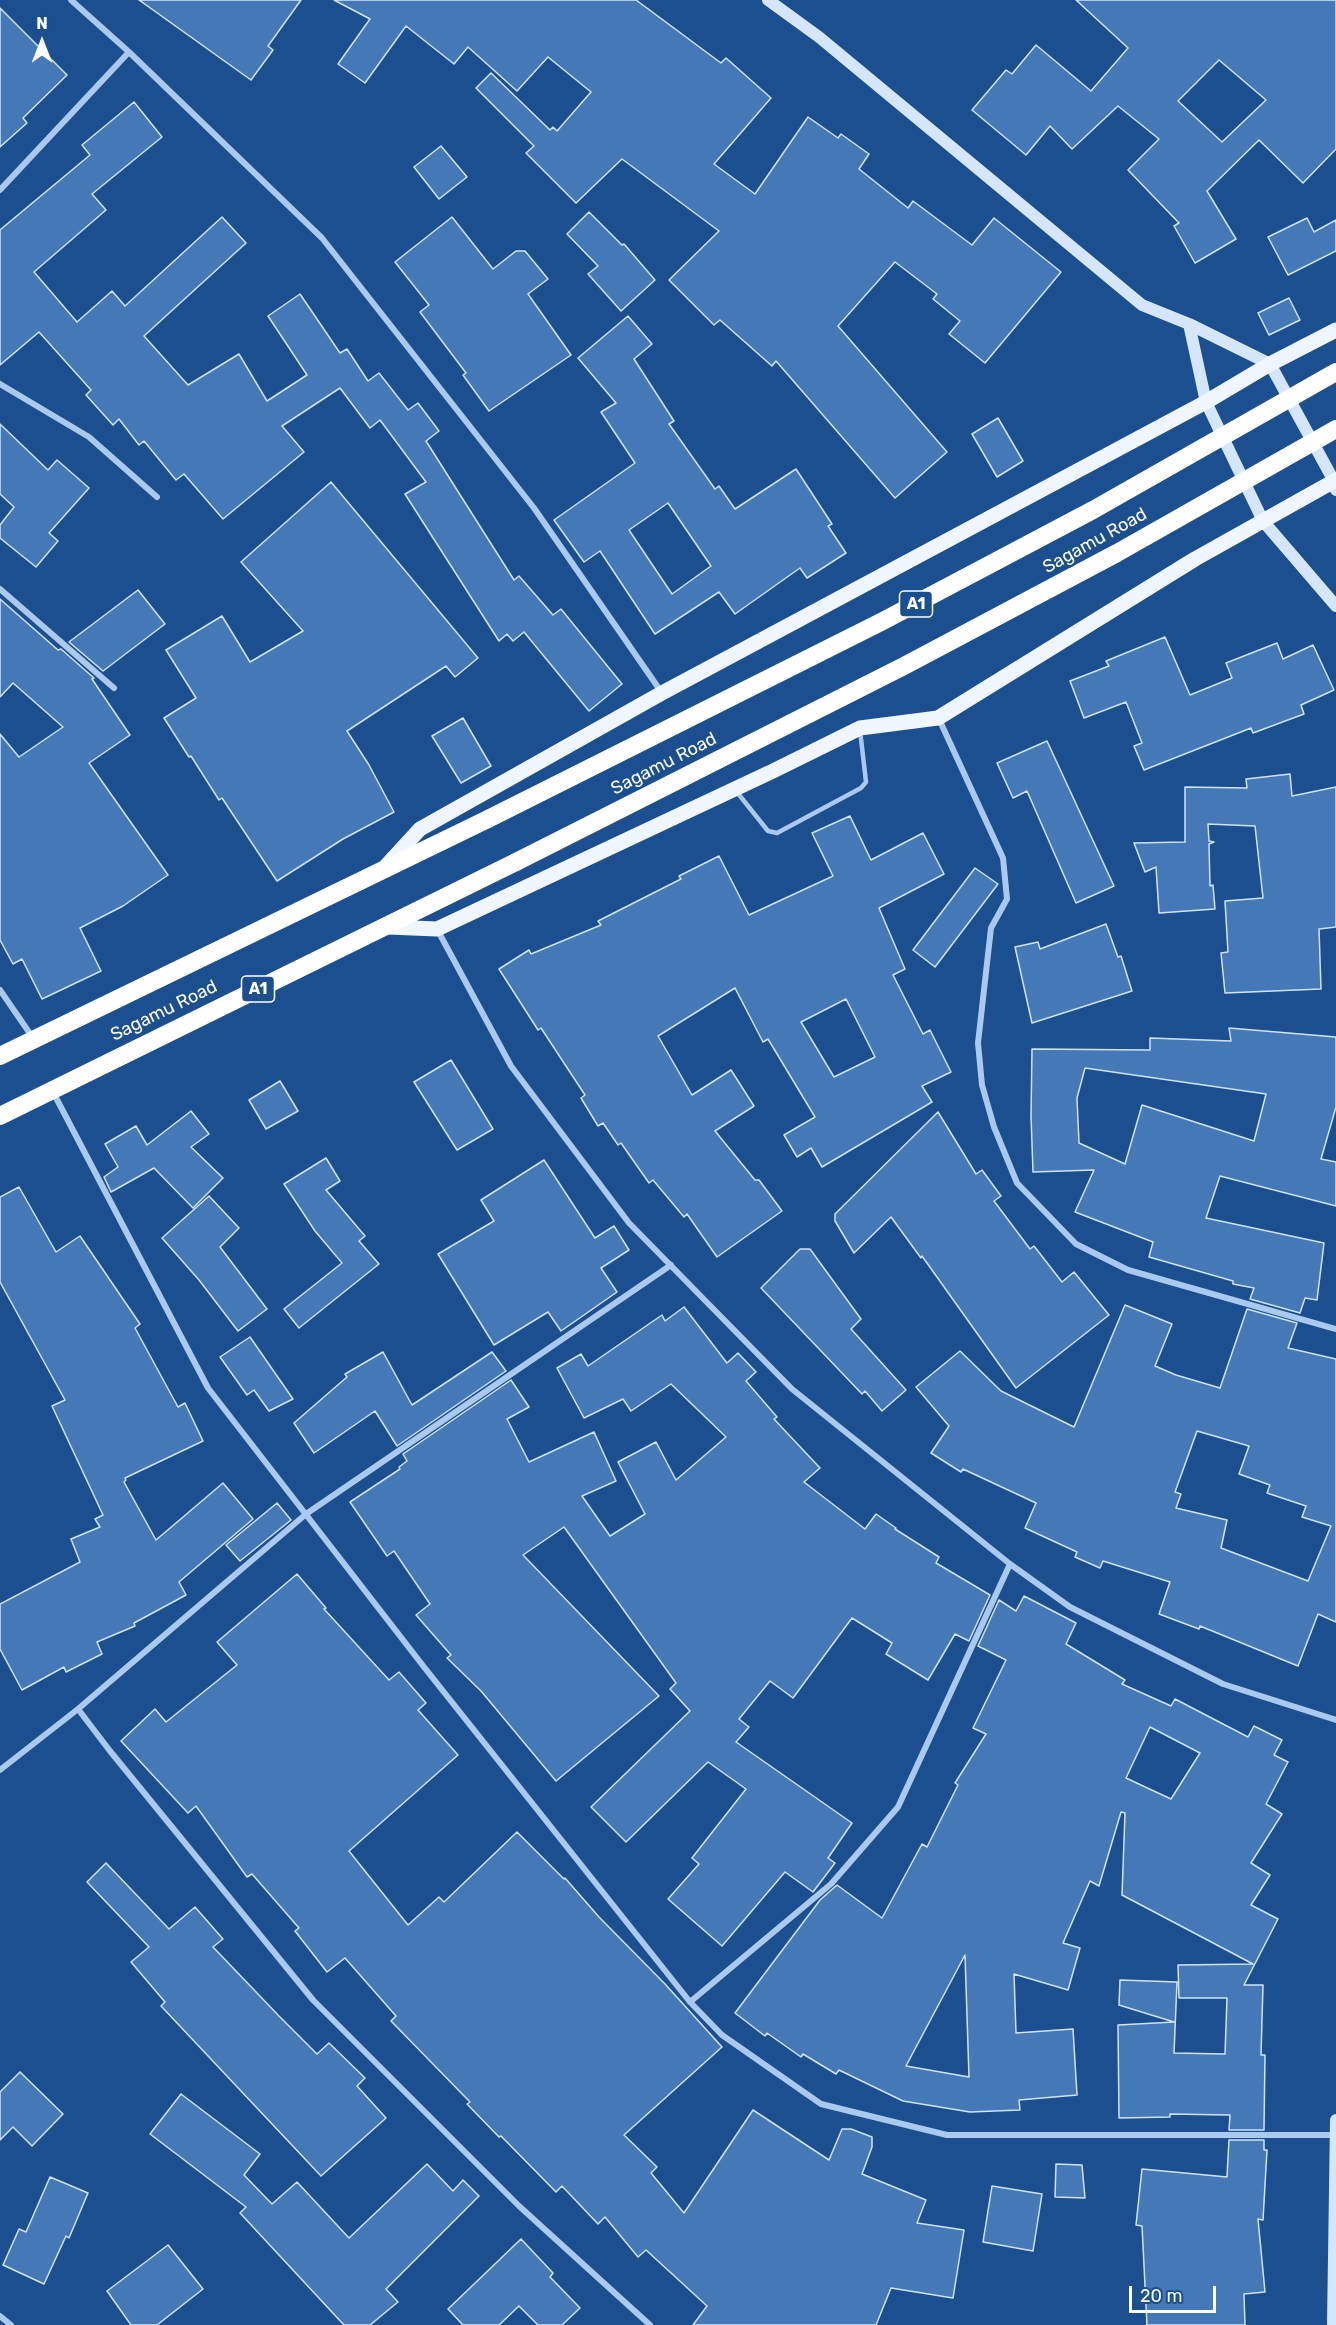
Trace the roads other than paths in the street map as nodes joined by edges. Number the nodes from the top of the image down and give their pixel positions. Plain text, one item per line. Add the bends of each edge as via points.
1 (71, 0) edge
2 (768, 0) edge
3 (129, 52) junction
4 (0, 190) edge
5 (1189, 324) junction
6 (1336, 330) edge
7 (1270, 364) junction
8 (1336, 372) edge
9 (0, 384) edge
10 (1206, 402) junction
11 (1336, 429) edge
12 (1335, 484) edge
13 (157, 497) dead end
14 (1263, 521) junction
15 (0, 589) edge
16 (1336, 606) edge
17 (114, 688) dead end
18 (662, 693) junction
19 (939, 717) junction
20 (860, 728) junction
21 (734, 789) junction
22 (379, 873) junction
23 (387, 927) junction
24 (437, 929) junction
25 (0, 990) edge
26 (33, 1039) junction
27 (0, 1056) edge
28 (52, 1089) junction
29 (0, 1116) edge
30 (671, 1265) junction
31 (1336, 1329) edge
32 (306, 1514) junction
33 (1010, 1564) junction
34 (78, 1709) junction
35 (1336, 1720) edge
36 (0, 1770) edge
37 (690, 2002) junction
38 (1336, 2120) edge
39 (1335, 2135) edge
40 (0, 2316) edge
41 (11, 2325) edge
42 (650, 2325) edge
43 (1333, 2325) edge

1 - 3 street
2 - 5 street via 819,37 1142,305
3 - 4 street
3 - 18 street via 322,238 534,508
5 - 7 street
5 - 10 street
6 - 7 main road
7 - 10 main road
7 - 12 street
8 - 22 highway, Sagamu Road / A1, bridge via 1093,510 881,622
9 - 13 street via 89,437
10 - 14 street
10 - 18 main road
11 - 23 highway, Sagamu Road / A1, bridge via 1067,580 904,666
12 - 14 main road
14 - 16 street
14 - 19 main road
15 - 17 street
18 - 22 main road via 420,829
19 - 20 main road
19 - 31 street via 1003,858 1007,899 991,928 978,1043 982,1084 994,1127 1017,1183 1076,1244 1128,1270
20 - 21 main road
20 - 21 lane via 866,782 777,833 768,831
21 - 24 main road
22 - 26 highway, Sagamu Road / A1
23 - 24 main road
23 - 28 highway, Sagamu Road / A1
24 - 30 street via 511,1066 629,1223
25 - 26 street
26 - 27 highway, Sagamu Road / A1
28 - 29 highway, Sagamu Road / A1
28 - 32 street via 208,1388
30 - 32 street
30 - 33 street via 792,1389
32 - 34 street
32 - 37 street
33 - 35 street via 1070,1607 1223,1684
33 - 37 street via 898,1808 831,1884
34 - 36 street
34 - 42 street via 312,2000 519,2206
37 - 39 street via 722,2036 821,2104 947,2135
38 - 39 street
39 - 43 street
40 - 41 street

